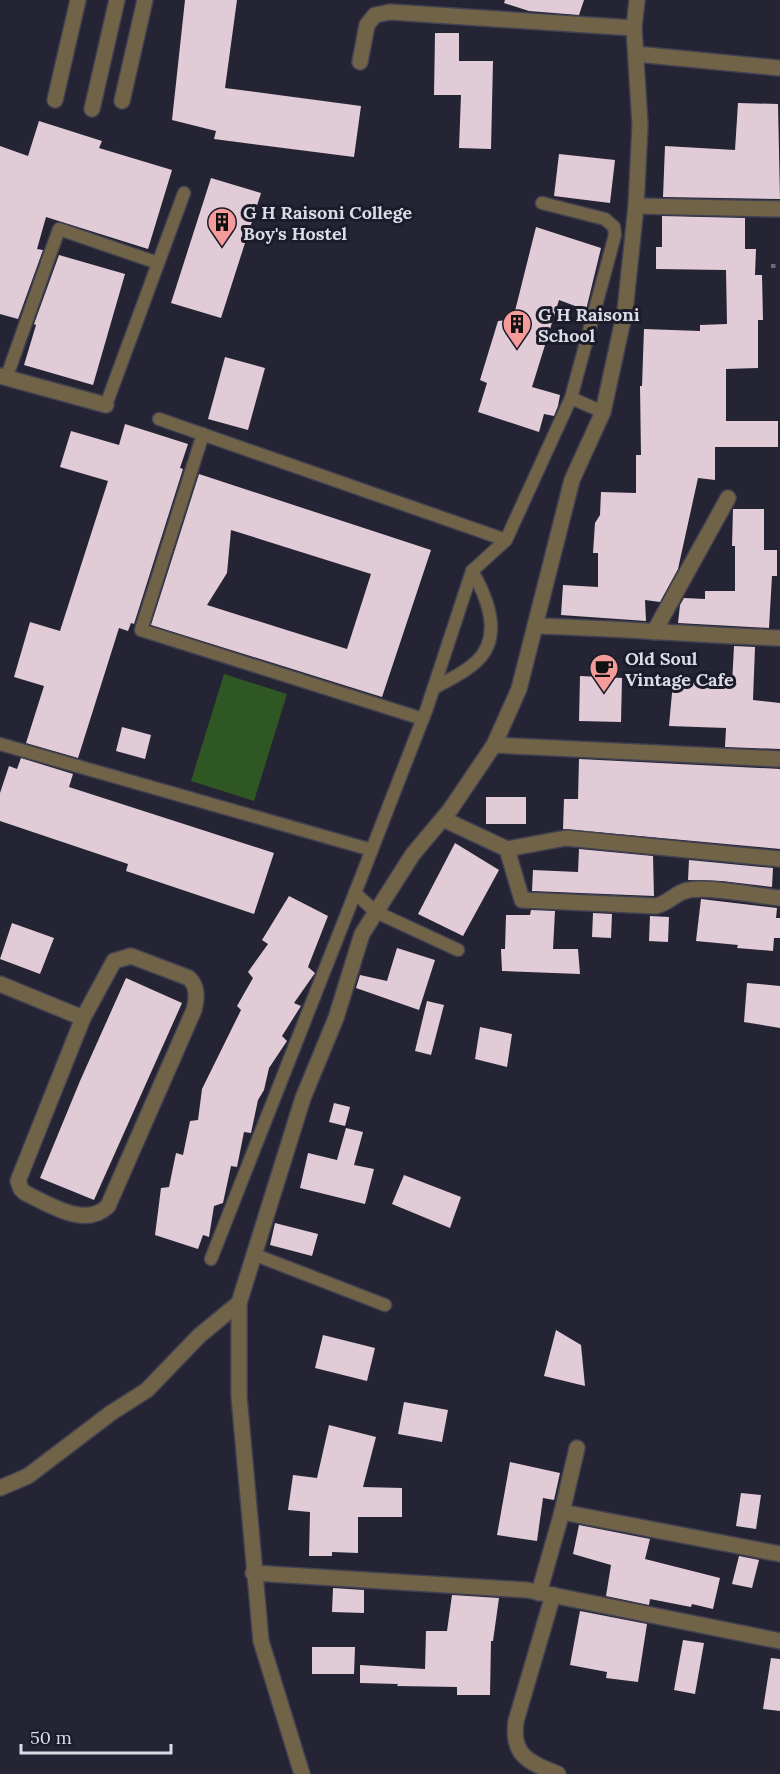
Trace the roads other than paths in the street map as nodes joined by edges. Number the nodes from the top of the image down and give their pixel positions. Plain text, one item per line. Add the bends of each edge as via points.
1 (78, 0) edge
2 (117, 0) edge
3 (145, 0) edge
4 (637, 0) edge
5 (634, 28) junction
6 (636, 54) junction
7 (360, 62) dead end
8 (780, 68) edge
9 (55, 100) dead end
10 (122, 101) dead end
11 (92, 109) dead end
12 (184, 193) dead end
13 (542, 202) dead end
14 (636, 206) junction
15 (780, 209) edge
16 (158, 263) junction
17 (3, 376) edge
18 (571, 398) junction
19 (106, 405) joint
20 (603, 412) junction
21 (159, 419) dead end
22 (203, 434) junction
23 (728, 498) dead end
24 (506, 540) junction
25 (472, 571) junction
26 (535, 626) junction
27 (654, 632) junction
28 (780, 638) edge
29 (434, 688) junction
30 (423, 719) junction
31 (0, 744) edge
32 (494, 745) junction
33 (780, 759) edge
34 (443, 819) junction
35 (507, 849) junction
36 (372, 850) junction
37 (780, 859) edge
38 (355, 893) junction
39 (780, 898) edge
40 (376, 912) junction
41 (458, 950) dead end
42 (0, 984) edge
43 (83, 1018) junction
44 (253, 1254) junction
45 (211, 1259) dead end
46 (239, 1303) junction
47 (385, 1305) dead end
48 (577, 1448) dead end
49 (0, 1488) edge
50 (562, 1512) junction
51 (780, 1554) edge
52 (253, 1573) junction
53 (546, 1594) junction
54 (780, 1641) edge
55 (302, 1774) edge
56 (558, 1774) edge

1 - 9 street
2 - 11 street
3 - 10 street
4 - 5 street
5 - 6 street
5 - 7 street via 390,12 375,15 367,25
6 - 8 street
6 - 14 street via 640,125
12 - 16 lane
13 - 18 lane via 605,219 614,226 615,235
14 - 15 street
14 - 20 street via 625,311
16 - 17 lane via 59,229
16 - 19 lane
17 - 19 street
18 - 20 lane
18 - 24 lane
20 - 26 street via 572,480
21 - 22 lane
22 - 24 lane
22 - 30 lane via 141,630
23 - 27 street
24 - 25 lane
25 - 29 lane
25 - 29 lane via 485,594 490,638 478,661
26 - 27 street
26 - 32 street via 519,689
27 - 28 street
29 - 30 lane
30 - 36 lane
31 - 36 lane
32 - 33 street
32 - 34 street
34 - 35 street
34 - 40 street via 413,854
35 - 37 street via 566,838
35 - 39 street via 522,900 656,906 678,893 697,889
36 - 38 lane
38 - 40 lane
38 - 45 lane
40 - 41 lane
40 - 44 street via 362,933
42 - 43 street
43 - 43 street via 114,961 123,957 130,956 189,978 194,984 194,1010 108,1206 100,1214 90,1216 72,1214 25,1193 18,1181
44 - 46 street
44 - 47 lane
46 - 49 street via 199,1336 147,1390 28,1476
46 - 52 street via 239,1396
48 - 50 street
50 - 51 street
50 - 53 street
52 - 53 street
52 - 55 street via 261,1641
53 - 54 street
53 - 56 street via 514,1736 519,1751 529,1762

